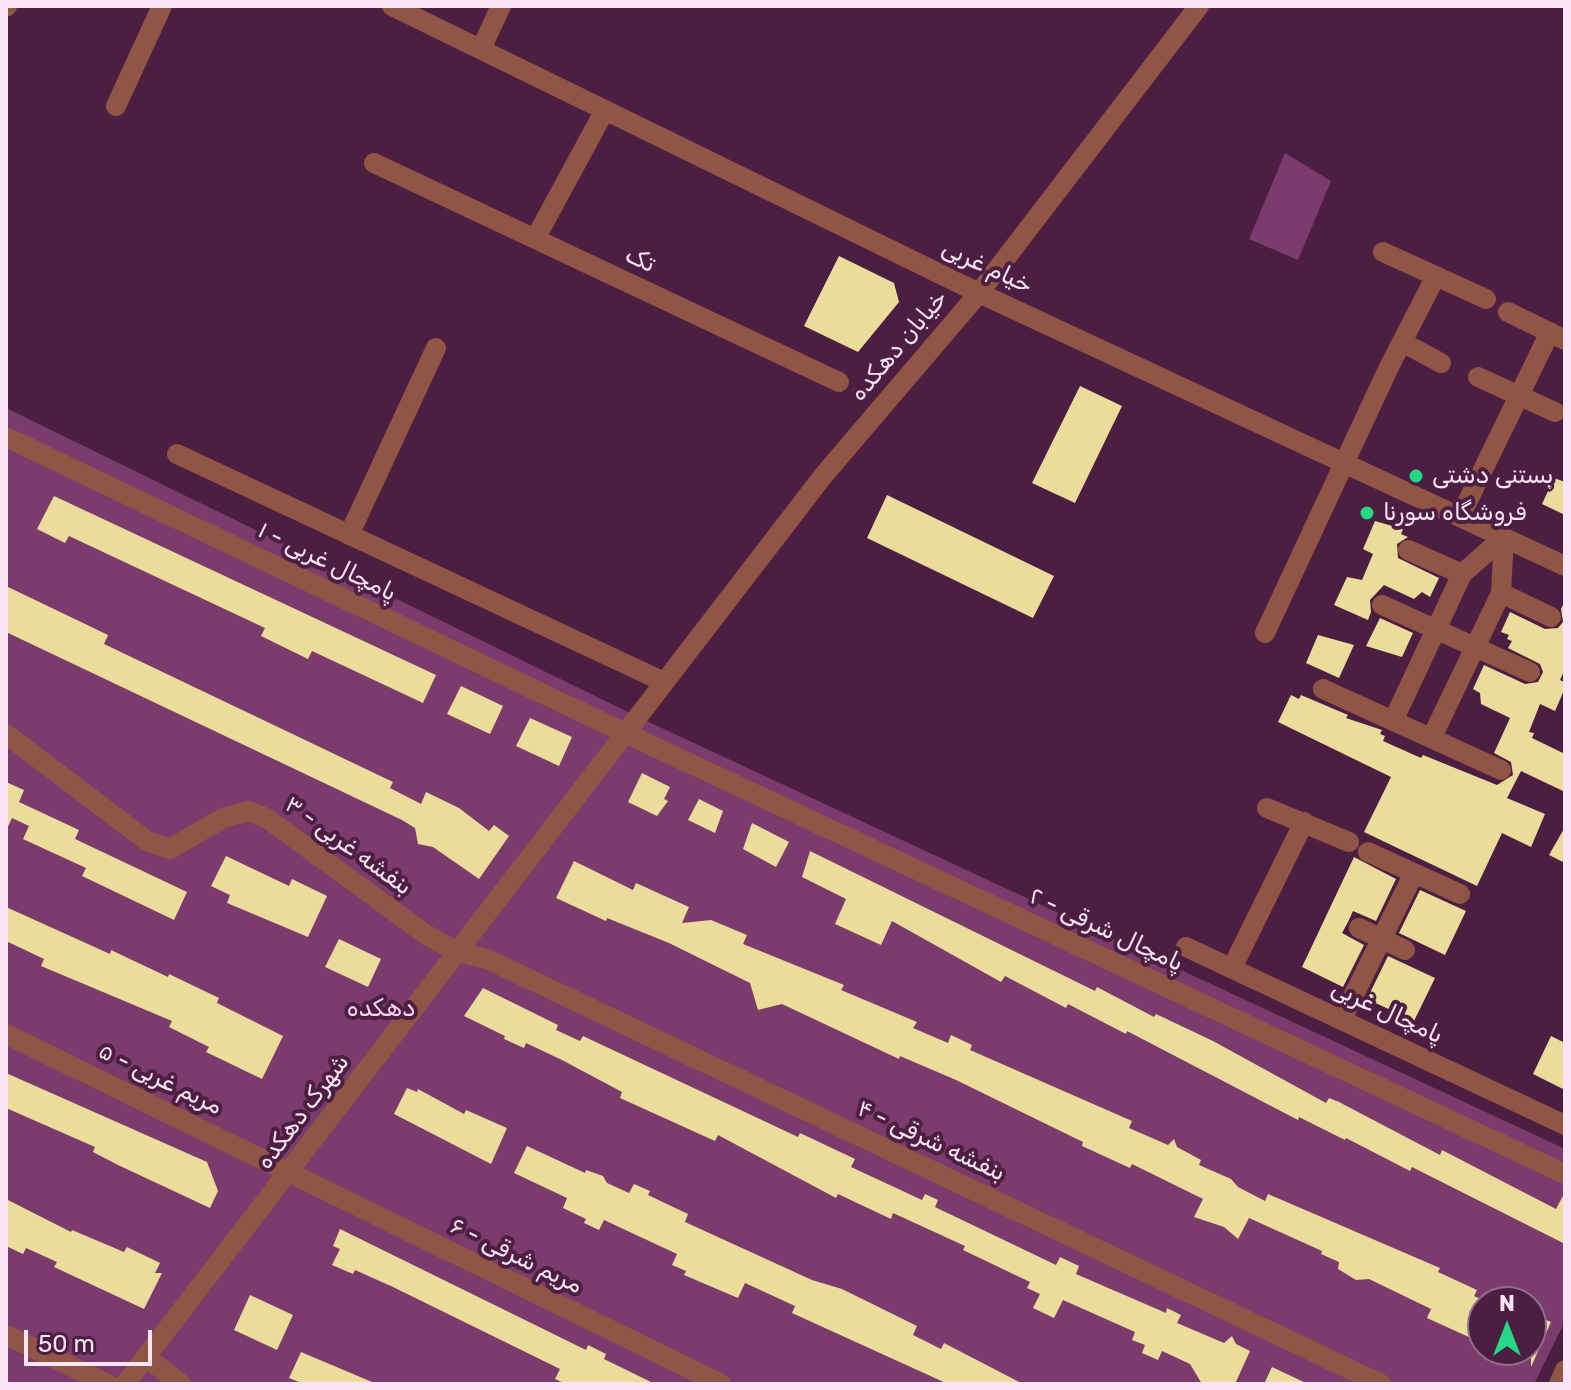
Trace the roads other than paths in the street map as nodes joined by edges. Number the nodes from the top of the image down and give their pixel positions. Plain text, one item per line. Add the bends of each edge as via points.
1 (162, 6) edge
2 (392, 6) edge
3 (501, 6) edge
4 (1199, 6) edge
5 (481, 49) junction
6 (116, 106) dead end
7 (605, 110) junction
8 (374, 163) dead end
9 (535, 239) junction
10 (1383, 252) dead end
11 (1436, 276) junction
12 (979, 293) junction
13 (1486, 299) dead end
14 (1508, 312) dead end
15 (1557, 336) edge
16 (1402, 342) junction
17 (436, 348) dead end
18 (1441, 363) dead end
19 (1478, 377) dead end
20 (839, 382) road end
21 (1518, 395) junction
22 (1555, 412) dead end
23 (6, 437) edge
24 (177, 454) dead end
25 (1345, 462) junction
26 (1460, 517) junction
27 (349, 535) junction
28 (1504, 537) junction
29 (1408, 550) dead end
30 (1565, 566) edge
31 (1462, 574) junction
32 (1501, 593) junction
33 (1382, 605) dead end
34 (1551, 617) dead end
35 (1436, 629) junction
36 (1265, 633) dead end
37 (1475, 647) junction
38 (1530, 672) dead end
39 (664, 682) junction
40 (1323, 689) dead end
41 (1394, 719) junction
42 (631, 725) junction
43 (6, 734) edge
44 (1432, 737) junction
45 (1501, 770) dead end
46 (1267, 808) dead end
47 (1304, 822) junction
48 (1349, 842) dead end
49 (1368, 852) dead end
50 (1414, 873) junction
51 (1460, 894) dead end
52 (1359, 928) dead end
53 (1382, 939) junction
54 (1186, 947) dead end
55 (1405, 950) dead end
56 (457, 952) junction
57 (1232, 968) junction
58 (1342, 1019) junction
59 (6, 1034) edge
60 (1565, 1125) edge
61 (291, 1171) junction
62 (1565, 1174) edge
63 (6, 1335) edge
64 (146, 1357) junction
65 (1565, 1370) edge
66 (108, 1384) edge
67 (125, 1384) edge
68 (181, 1384) edge
69 (721, 1384) edge
70 (1381, 1384) edge
71 (1559, 1384) edge

1 - 6 street
2 - 5 street, خیام غربی
3 - 5 street
4 - 12 street, خیابان دهکده
5 - 7 street, خیام غربی
7 - 9 street
7 - 12 street, خیام غربی
8 - 9 street, تک
9 - 20 street, تک
10 - 11 street
11 - 13 street
11 - 16 street
12 - 25 street, خیام غربی
12 - 39 street, خیابان دهکده via 823,476
14 - 15 street
15 - 21 street
16 - 18 street
16 - 25 street
17 - 27 street
19 - 21 street
21 - 22 street
21 - 26 street
23 - 42 street, پامچال غربی - ۱
24 - 27 street
25 - 26 street, خیام غربی
25 - 36 street
26 - 28 street, خیام غربی
27 - 39 street
28 - 30 street, خیام غربی
28 - 31 street
28 - 32 street
29 - 31 street
31 - 35 street
32 - 34 street
32 - 37 street
33 - 35 street
35 - 37 street
35 - 41 street
37 - 38 street
37 - 44 street
39 - 42 street, خیابان دهکده
40 - 41 street
41 - 44 street
42 - 56 street, شهرک دهکده
42 - 62 street, پامچال شرقی - ۲
43 - 56 street, بنفشه غربی - ۳ via 147,841 170,849 223,818 249,811 268,819
44 - 45 street
46 - 47 street
47 - 48 street
47 - 57 street
49 - 50 street
50 - 51 street
50 - 53 street
52 - 53 street
53 - 55 street
53 - 58 street
54 - 57 street, پامچال غربی
56 - 61 street, شهرک دهکده
56 - 70 street, بنفشه شرقی - ۴ via 487,959
57 - 58 street, پامچال غربی
58 - 60 street, پامچال غربی
59 - 61 street, مریم غربی - ۵
61 - 64 street, شهرک دهکده
61 - 69 street, مریم شرقی - ۶ via 328,1194
63 - 66 street
64 - 67 street, شهرک دهکده
64 - 68 street
65 - 71 street

